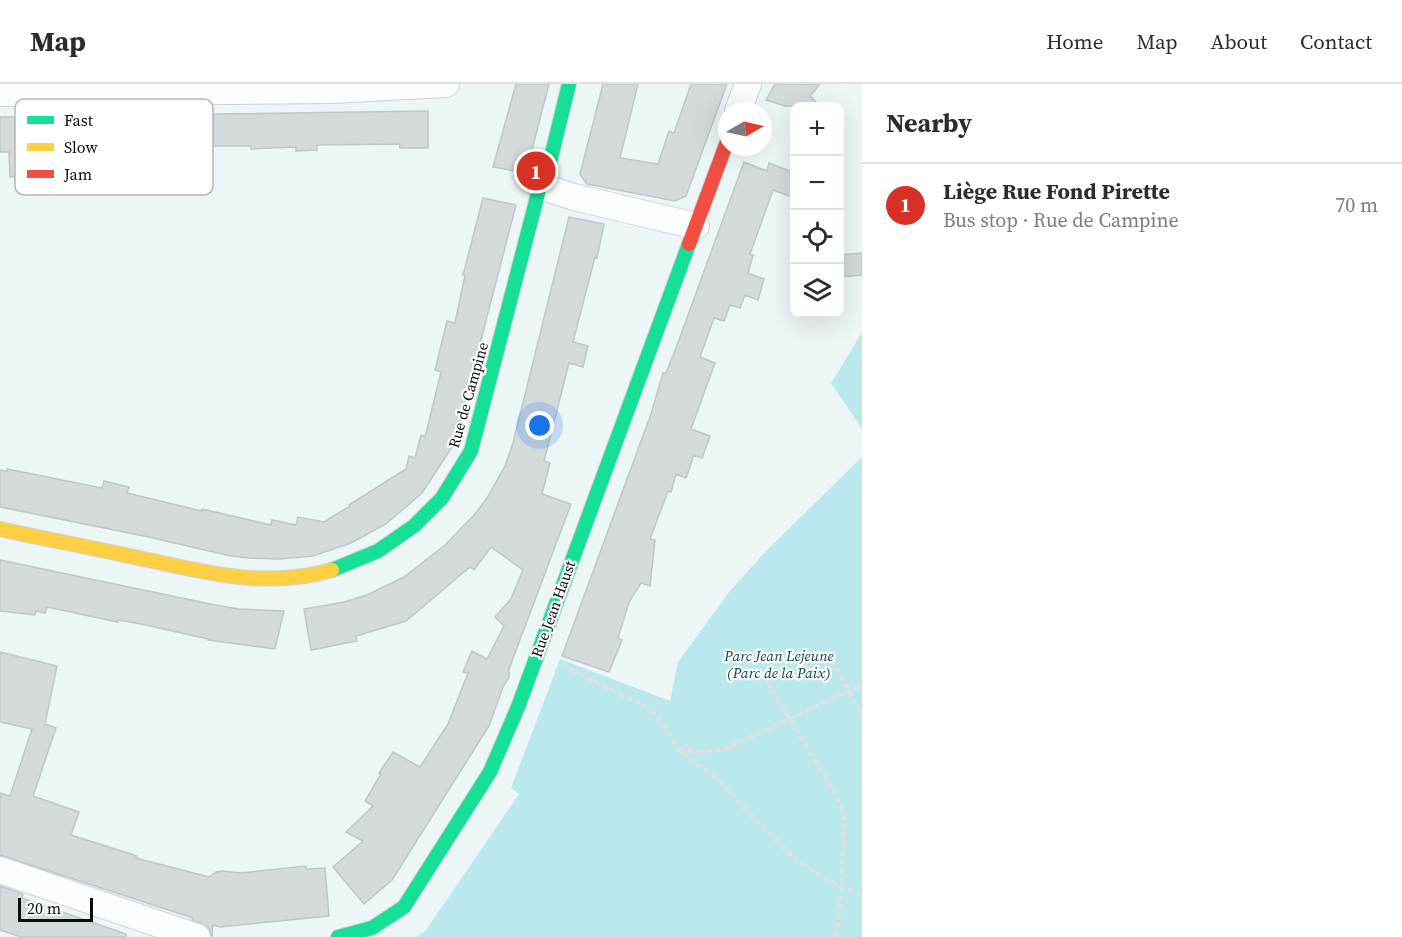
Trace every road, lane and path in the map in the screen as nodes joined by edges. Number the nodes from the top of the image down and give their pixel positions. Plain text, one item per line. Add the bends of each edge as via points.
1 (446, 84) edge
2 (569, 84) edge
3 (748, 84) edge
4 (0, 93) edge
5 (741, 102) edge
6 (722, 156) edge
7 (540, 186) junction
8 (696, 226) junction
9 (0, 530) edge
10 (827, 652) dead end
11 (537, 653) junction
12 (767, 682) dead end
13 (862, 685) edge
14 (849, 691) junction
15 (862, 715) edge
16 (788, 719) junction
17 (678, 749) junction
18 (0, 870) edge
19 (842, 888) junction
20 (862, 895) edge
21 (197, 937) edge
22 (338, 937) edge
23 (836, 937) edge

1 - 4 street via 333,90
2 - 7 street, Rue de Campine via 547,174
3 - 5 street
6 - 8 street, Rue Jean Haust
7 - 8 street
7 - 9 street, Rue de Campine via 471,452 431,511 369,556 332,571 275,580 212,575
8 - 11 street, Rue Jean Haust
10 - 14 path
11 - 17 path via 645,705 659,718
11 - 22 street, Rue Jean Haust via 490,772 404,907 372,928
12 - 16 path
13 - 14 path
14 - 15 path
14 - 16 path
16 - 17 path via 727,748 706,752
16 - 19 path via 824,775 844,817
17 - 19 path via 722,783 796,860
18 - 21 street
19 - 20 path
19 - 23 path

